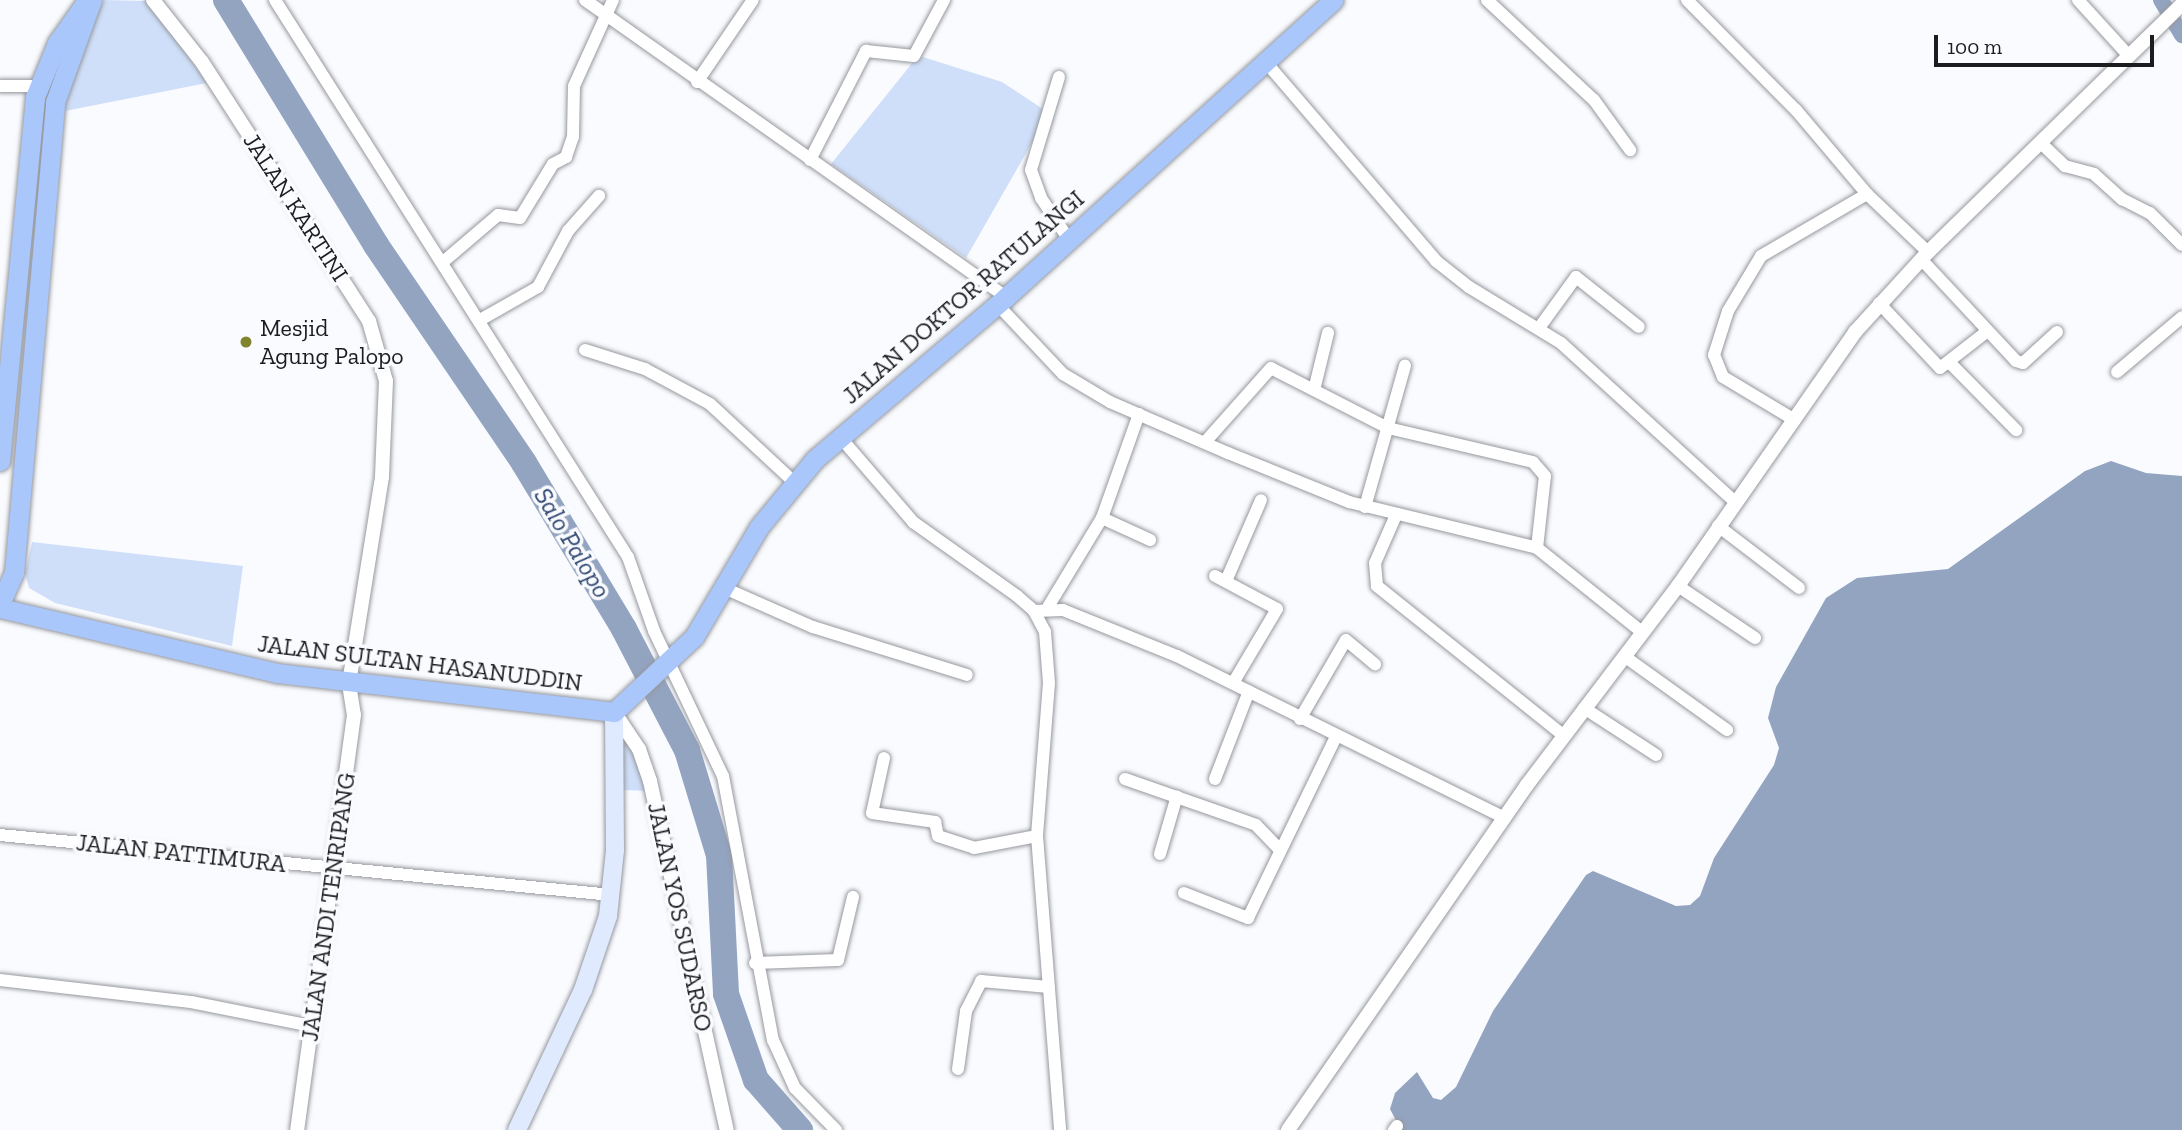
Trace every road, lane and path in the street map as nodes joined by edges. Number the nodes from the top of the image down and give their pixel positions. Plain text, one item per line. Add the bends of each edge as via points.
1 (90, 0) edge
2 (153, 0) edge
3 (275, 0) edge
4 (585, 0) edge
5 (613, 0) edge
6 (753, 0) edge
7 (944, 0) edge
8 (1334, 0) edge
9 (1487, 0) edge
10 (1687, 0) edge
11 (2078, 0) edge
12 (2182, 4) edge
13 (607, 17) junction
14 (2129, 56) junction
15 (1264, 60) junction
16 (1059, 77) dead end
17 (697, 82) junction
18 (0, 86) edge
19 (37, 86) junction
20 (2040, 142) junction
21 (1630, 150) dead end
22 (810, 160) junction
23 (1867, 194) junction
24 (599, 196) dead end
25 (24, 198) junction
26 (50, 201) junction
27 (1068, 238) junction
28 (2182, 245) edge
29 (1925, 255) junction
30 (443, 262) junction
31 (1001, 301) junction
32 (1879, 303) junction
33 (2182, 317) edge
34 (480, 320) junction
35 (1639, 327) dead end
36 (1539, 328) junction
37 (2057, 332) dead end
38 (1328, 333) dead end
39 (1985, 333) junction
40 (585, 350) dead end
41 (1951, 364) junction
42 (1405, 366) dead end
43 (2117, 372) dead end
44 (6, 382) junction
45 (29, 383) junction
46 (1314, 390) junction
47 (1139, 414) junction
48 (1793, 419) junction
49 (1388, 428) junction
50 (2016, 430) dead end
51 (1, 436) edge
52 (840, 437) junction
53 (1205, 442) junction
54 (0, 461) edge
55 (793, 481) junction
56 (1261, 500) dead end
57 (1735, 502) junction
58 (1365, 507) junction
59 (1396, 515) junction
60 (1102, 517) junction
61 (1718, 526) junction
62 (1150, 540) dead end
63 (1537, 548) junction
64 (1678, 586) junction
65 (724, 588) junction
66 (1799, 588) dead end
67 (0, 606) edge
68 (1048, 607) junction
69 (1034, 611) junction
70 (1642, 632) junction
71 (1755, 638) dead end
72 (1624, 656) junction
73 (667, 662) junction
74 (1375, 664) dead end
75 (967, 675) dead end
76 (1233, 683) junction
77 (349, 684) junction
78 (1249, 691) junction
79 (619, 704) junction
80 (1584, 708) junction
81 (1300, 719) junction
82 (1727, 730) dead end
83 (1563, 735) junction
84 (1336, 737) junction
85 (1656, 755) dead end
86 (884, 758) dead end
87 (1125, 779) dead end
88 (1215, 779) dead end
89 (1177, 796) junction
90 (1505, 818) junction
91 (0, 835) edge
92 (1037, 836) junction
93 (1279, 849) junction
94 (1160, 854) dead end
95 (333, 869) junction
96 (1184, 893) dead end
97 (612, 895) junction
98 (853, 897) dead end
99 (755, 963) junction
100 (0, 980) edge
101 (1049, 987) junction
102 (311, 1026) junction
103 (958, 1069) dead end
104 (297, 1130) edge
105 (517, 1130) edge
106 (727, 1130) edge
107 (836, 1130) edge
108 (1060, 1130) edge
109 (1288, 1130) edge

1 - 19 highway via 57,43
1 - 26 highway via 55,102
2 - 77 street, JALAN KARTINI via 202,62 369,321 380,347 387,428 366,599
3 - 30 street
4 - 13 street
5 - 13 street
6 - 17 street
7 - 22 street via 914,56 866,51
8 - 15 highway, JALAN DOKTOR RATULANGI
9 - 21 street via 1594,100
10 - 23 street via 1796,110
11 - 14 street
12 - 14 street
13 - 17 street
13 - 30 street via 574,86 573,137 566,158 553,164 520,218 498,215
14 - 20 street
15 - 27 highway, JALAN DOKTOR RATULANGI
15 - 36 street via 1436,261 1469,287
16 - 27 street via 1031,170 1041,198
17 - 22 street
18 - 19 street
19 - 25 highway
20 - 28 street via 2065,166 2094,174 2122,199 2150,213
20 - 29 street
22 - 31 street
23 - 29 street
23 - 48 street via 1761,256 1718,336 1714,355 1723,377
24 - 34 street via 557,247 538,287
25 - 26 highway
25 - 44 highway
26 - 45 highway
27 - 31 highway, JALAN DOKTOR RATULANGI
29 - 32 street
29 - 39 street
30 - 34 street
31 - 47 street via 1063,374
31 - 52 highway, JALAN DOKTOR RATULANGI
32 - 41 street via 1940,368
32 - 48 street
33 - 43 street
34 - 73 street via 628,557
35 - 36 street via 1576,277
36 - 57 street via 1584,361
37 - 39 street via 2024,363
38 - 46 street
39 - 41 street
40 - 55 street via 645,369 710,404
41 - 50 street
42 - 49 street
44 - 45 highway
44 - 51 highway
45 - 67 highway via 14,573
46 - 49 street
46 - 53 street via 1277,370 1266,370
47 - 53 street
47 - 60 street
48 - 57 street
49 - 58 street
49 - 63 street via 1533,462 1545,476
51 - 54 highway
52 - 55 highway, JALAN DOKTOR RATULANGI
52 - 69 street via 913,522
53 - 58 street
55 - 65 highway, JALAN DOKTOR RATULANGI
56 - 76 street via 1220,578 1277,610
57 - 61 street
58 - 59 street
59 - 63 street
59 - 83 street via 1375,563 1377,586
60 - 62 street
60 - 68 street
61 - 64 street
61 - 66 street
63 - 70 street
64 - 70 street
64 - 71 street
65 - 73 highway, JALAN DOKTOR RATULANGI via 694,637
65 - 75 street via 813,626
67 - 77 highway, JALAN SULTAN HASANUDDIN via 178,654
68 - 69 street
68 - 76 street via 1136,638
69 - 92 street via 1045,632 1049,684
70 - 72 street
72 - 80 street
72 - 82 street
73 - 79 highway, JALAN DOKTOR RATULANGI
73 - 99 street via 723,776
74 - 81 street via 1346,640
76 - 78 street
77 - 79 highway, JALAN SULTAN HASANUDDIN
77 - 95 street, JALAN ANDI TENRIPANG via 354,715
78 - 81 street
78 - 88 street
79 - 97 main road
79 - 106 street, JALAN YOS SUDARSO via 650,781
80 - 83 street
80 - 85 street
81 - 84 street
83 - 90 street
84 - 90 street
84 - 93 street
86 - 92 street via 872,813 934,822 938,836 974,848
87 - 89 street
89 - 93 street via 1256,825
89 - 94 street
90 - 109 street
91 - 95 street, JALAN PATTIMURA
92 - 101 street
93 - 96 street via 1246,919
95 - 97 street, JALAN PATTIMURA
95 - 102 street, JALAN ANDI TENRIPANG
97 - 105 main road via 583,990
98 - 99 street via 838,960
99 - 107 street via 783,1066 807,1104
100 - 102 street via 191,1002
101 - 103 street via 981,981 966,1011
101 - 108 street
102 - 104 street, JALAN ANDI TENRIPANG

